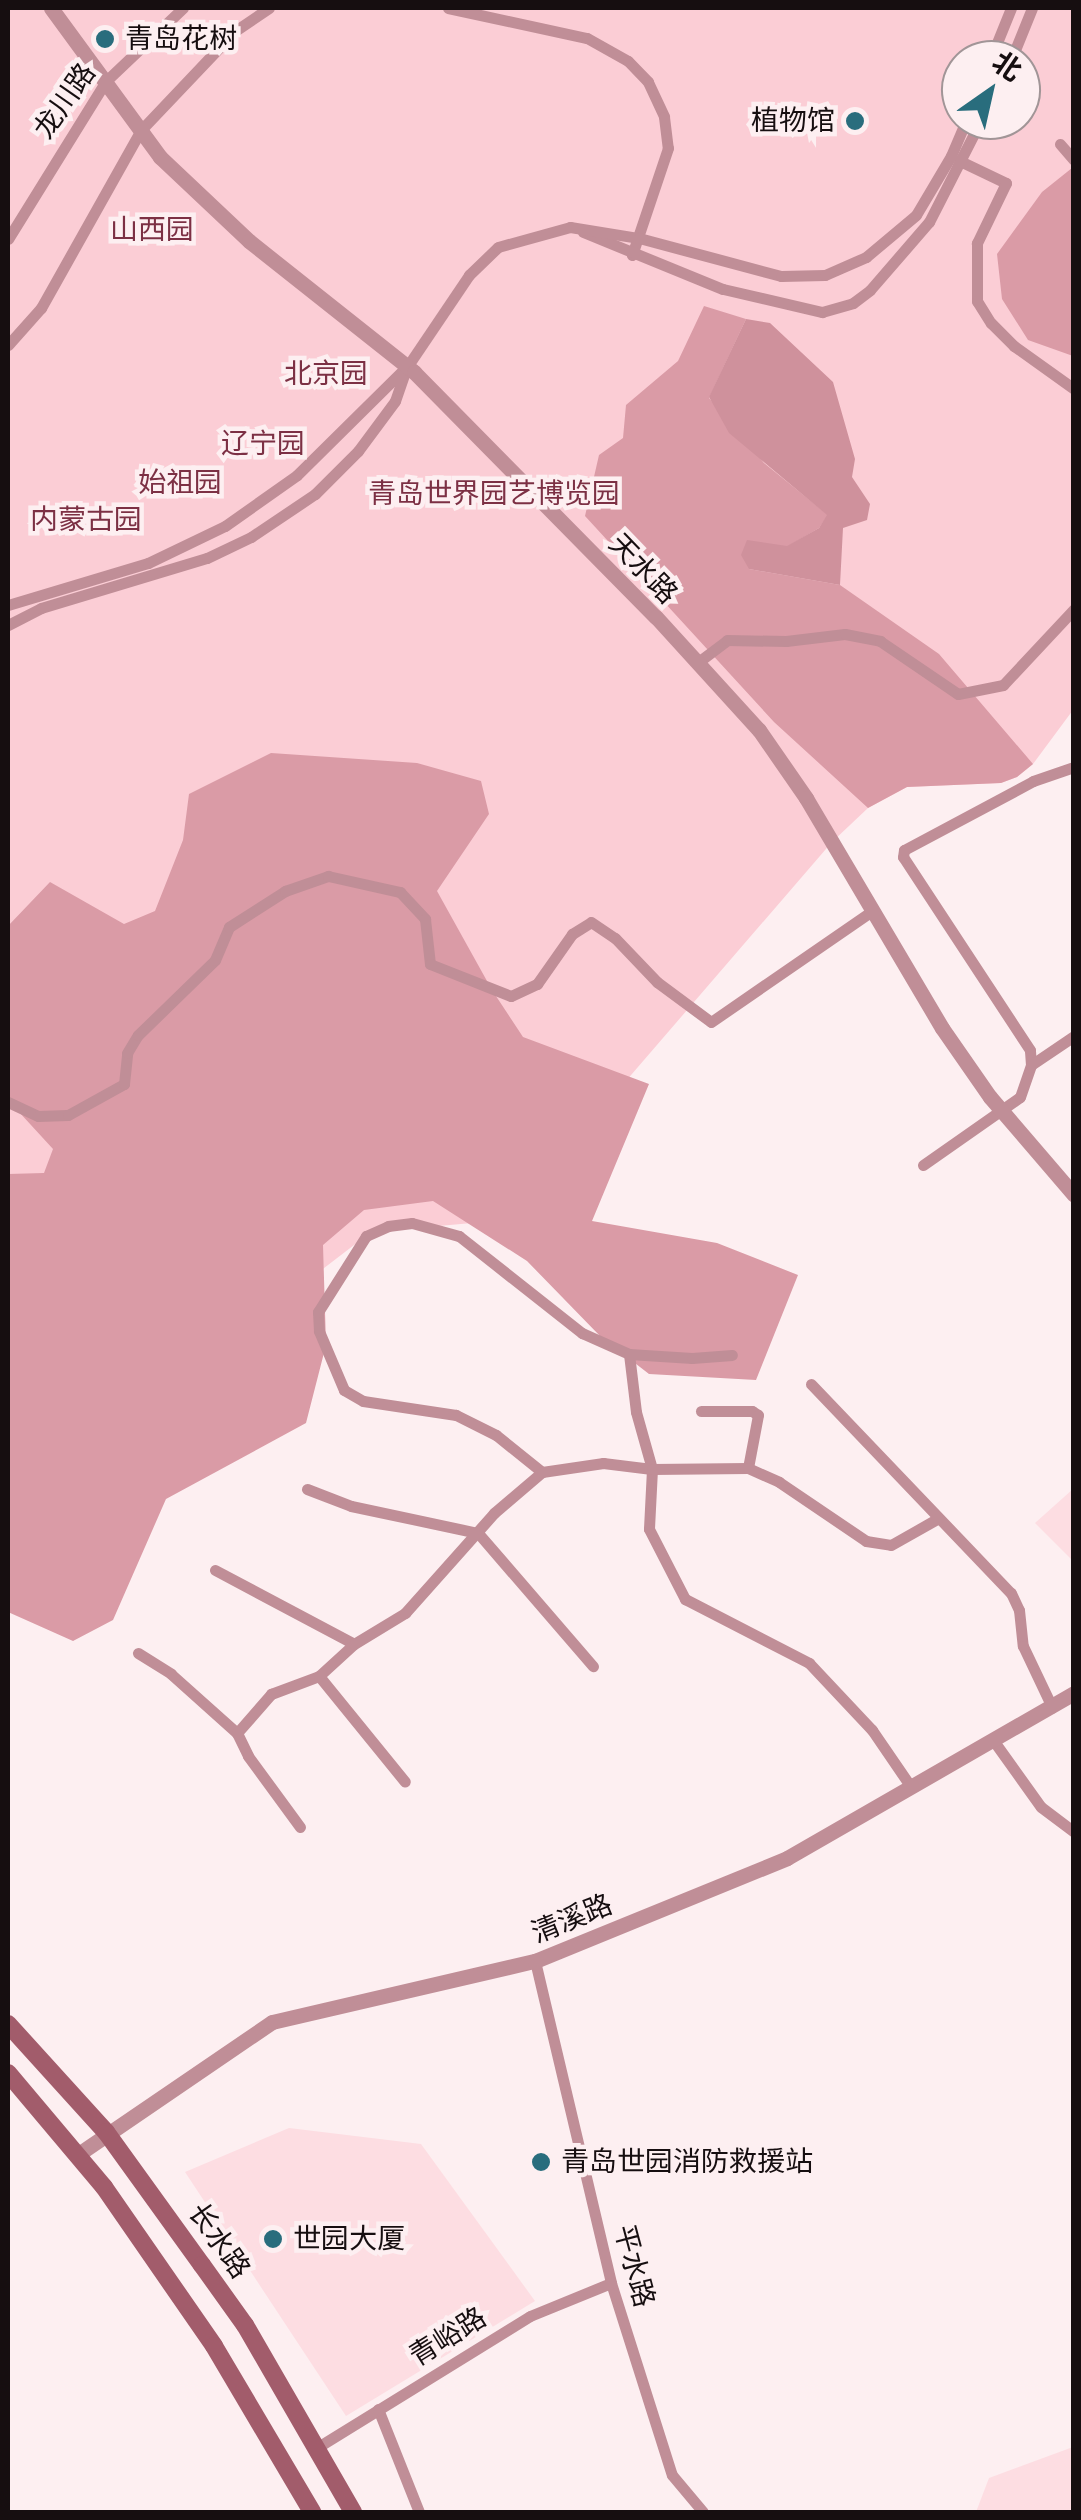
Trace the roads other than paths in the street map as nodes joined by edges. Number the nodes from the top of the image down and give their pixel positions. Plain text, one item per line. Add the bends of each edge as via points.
1 (51, 8) edge
2 (183, 8) edge
3 (269, 8) edge
4 (448, 8) edge
5 (1012, 8) edge
6 (1032, 8) edge
7 (998, 40) edge
8 (1019, 40) edge
9 (106, 81) junction
10 (142, 130) junction
11 (958, 140) edge
12 (971, 140) edge
13 (1060, 144) dead end
14 (1074, 160) edge
15 (960, 161) junction
16 (570, 226) junction
17 (639, 238) junction
18 (8, 239) edge
19 (632, 255) junction
20 (8, 345) edge
21 (407, 366) junction
22 (1074, 388) edge
23 (8, 605) edge
24 (1074, 609) edge
25 (8, 625) edge
26 (698, 663) junction
27 (1074, 767) edge
28 (872, 911) junction
29 (1074, 1036) edge
30 (1031, 1065) junction
31 (8, 1102) edge
32 (1001, 1110) junction
33 (923, 1164) dead end
34 (1074, 1195) edge
35 (628, 1354) junction
36 (732, 1355) dead end
37 (812, 1384) dead end
38 (702, 1410) dead end
39 (748, 1468) junction
40 (652, 1469) junction
41 (542, 1472) junction
42 (307, 1488) dead end
43 (937, 1519) junction
44 (478, 1534) junction
45 (215, 1570) dead end
46 (354, 1644) junction
47 (138, 1653) dead end
48 (593, 1666) dead end
49 (319, 1676) junction
50 (1074, 1693) edge
51 (1052, 1707) junction
52 (237, 1733) junction
53 (993, 1740) junction
54 (405, 1782) dead end
55 (911, 1787) junction
56 (300, 1827) dead end
57 (1074, 1832) edge
58 (535, 1962) junction
59 (8, 2024) edge
60 (8, 2074) edge
61 (106, 2132) junction
62 (80, 2153) junction
63 (610, 2283) junction
64 (378, 2409) junction
65 (318, 2447) junction
66 (312, 2512) edge
67 (353, 2512) edge
68 (419, 2512) edge
69 (703, 2512) edge

1 - 9 street, 天水路
2 - 9 street, 龙川路
3 - 10 street via 236,31
4 - 17 street via 587,38 628,61 648,82 664,117 668,148
5 - 7 street
6 - 8 street
9 - 10 street, 天水路
9 - 18 street, 龙川路
10 - 20 street via 41,308
10 - 21 street, 天水路 via 160,157 249,240
11 - 17 street via 916,215 866,257 824,274 781,276
12 - 15 street
13 - 14 street
15 - 19 street via 929,222 854,303 822,312 723,289
15 - 22 street via 1006,184 977,243 976,301 1014,346
16 - 17 street
16 - 19 street
16 - 21 street via 498,246 469,275
17 - 19 street
21 - 23 street via 297,475 224,526 148,563
21 - 25 street via 395,401 358,451 315,494 251,537
21 - 26 street, 天水路
24 - 26 street via 1003,685 958,694 880,641 845,634 727,640
26 - 28 street, 天水路 via 759,730
27 - 30 street via 910,843 903,857 1030,1050
28 - 31 street via 711,1022 591,922 572,934 537,984 511,996 430,964 425,919 400,892 328,876 285,891 229,928 215,960 138,1034 127,1053 124,1084 68,1116 38,1116
28 - 32 street, 天水路
29 - 30 street
30 - 32 street via 1020,1097
32 - 33 street
32 - 34 street, 天水路
35 - 36 street
35 - 40 street
35 - 41 street via 582,1333 460,1236 412,1223 366,1236 318,1312 319,1332 344,1390 362,1401 456,1416 496,1435
37 - 43 street
38 - 39 street via 758,1414
39 - 40 street
39 - 43 street via 866,1541 891,1545
40 - 41 street via 603,1464
40 - 55 street via 649,1529 685,1599 808,1663 872,1730
41 - 44 street
42 - 44 street via 350,1506
43 - 51 street via 1012,1593 1022,1646
44 - 46 street via 405,1613
44 - 48 street
45 - 46 street
46 - 49 street
47 - 52 street via 172,1674
49 - 52 street via 272,1694
49 - 54 street
50 - 51 street, 清溪路
51 - 53 street, 清溪路
52 - 56 street
53 - 55 street, 清溪路
53 - 57 street via 1041,1807
55 - 58 street, 清溪路 via 786,1858
58 - 61 street, 清溪路 via 272,2022
58 - 63 street, 平水路
59 - 61 main road, 长水路
60 - 62 main road
61 - 62 street, 清溪路
61 - 65 main road, 长水路 via 244,2326
62 - 66 main road via 214,2346
63 - 64 street, 青峪路 via 530,2316
63 - 69 street, 平水路 via 672,2475
64 - 65 street, 青峪路
64 - 68 street
65 - 67 main road, 长水路

